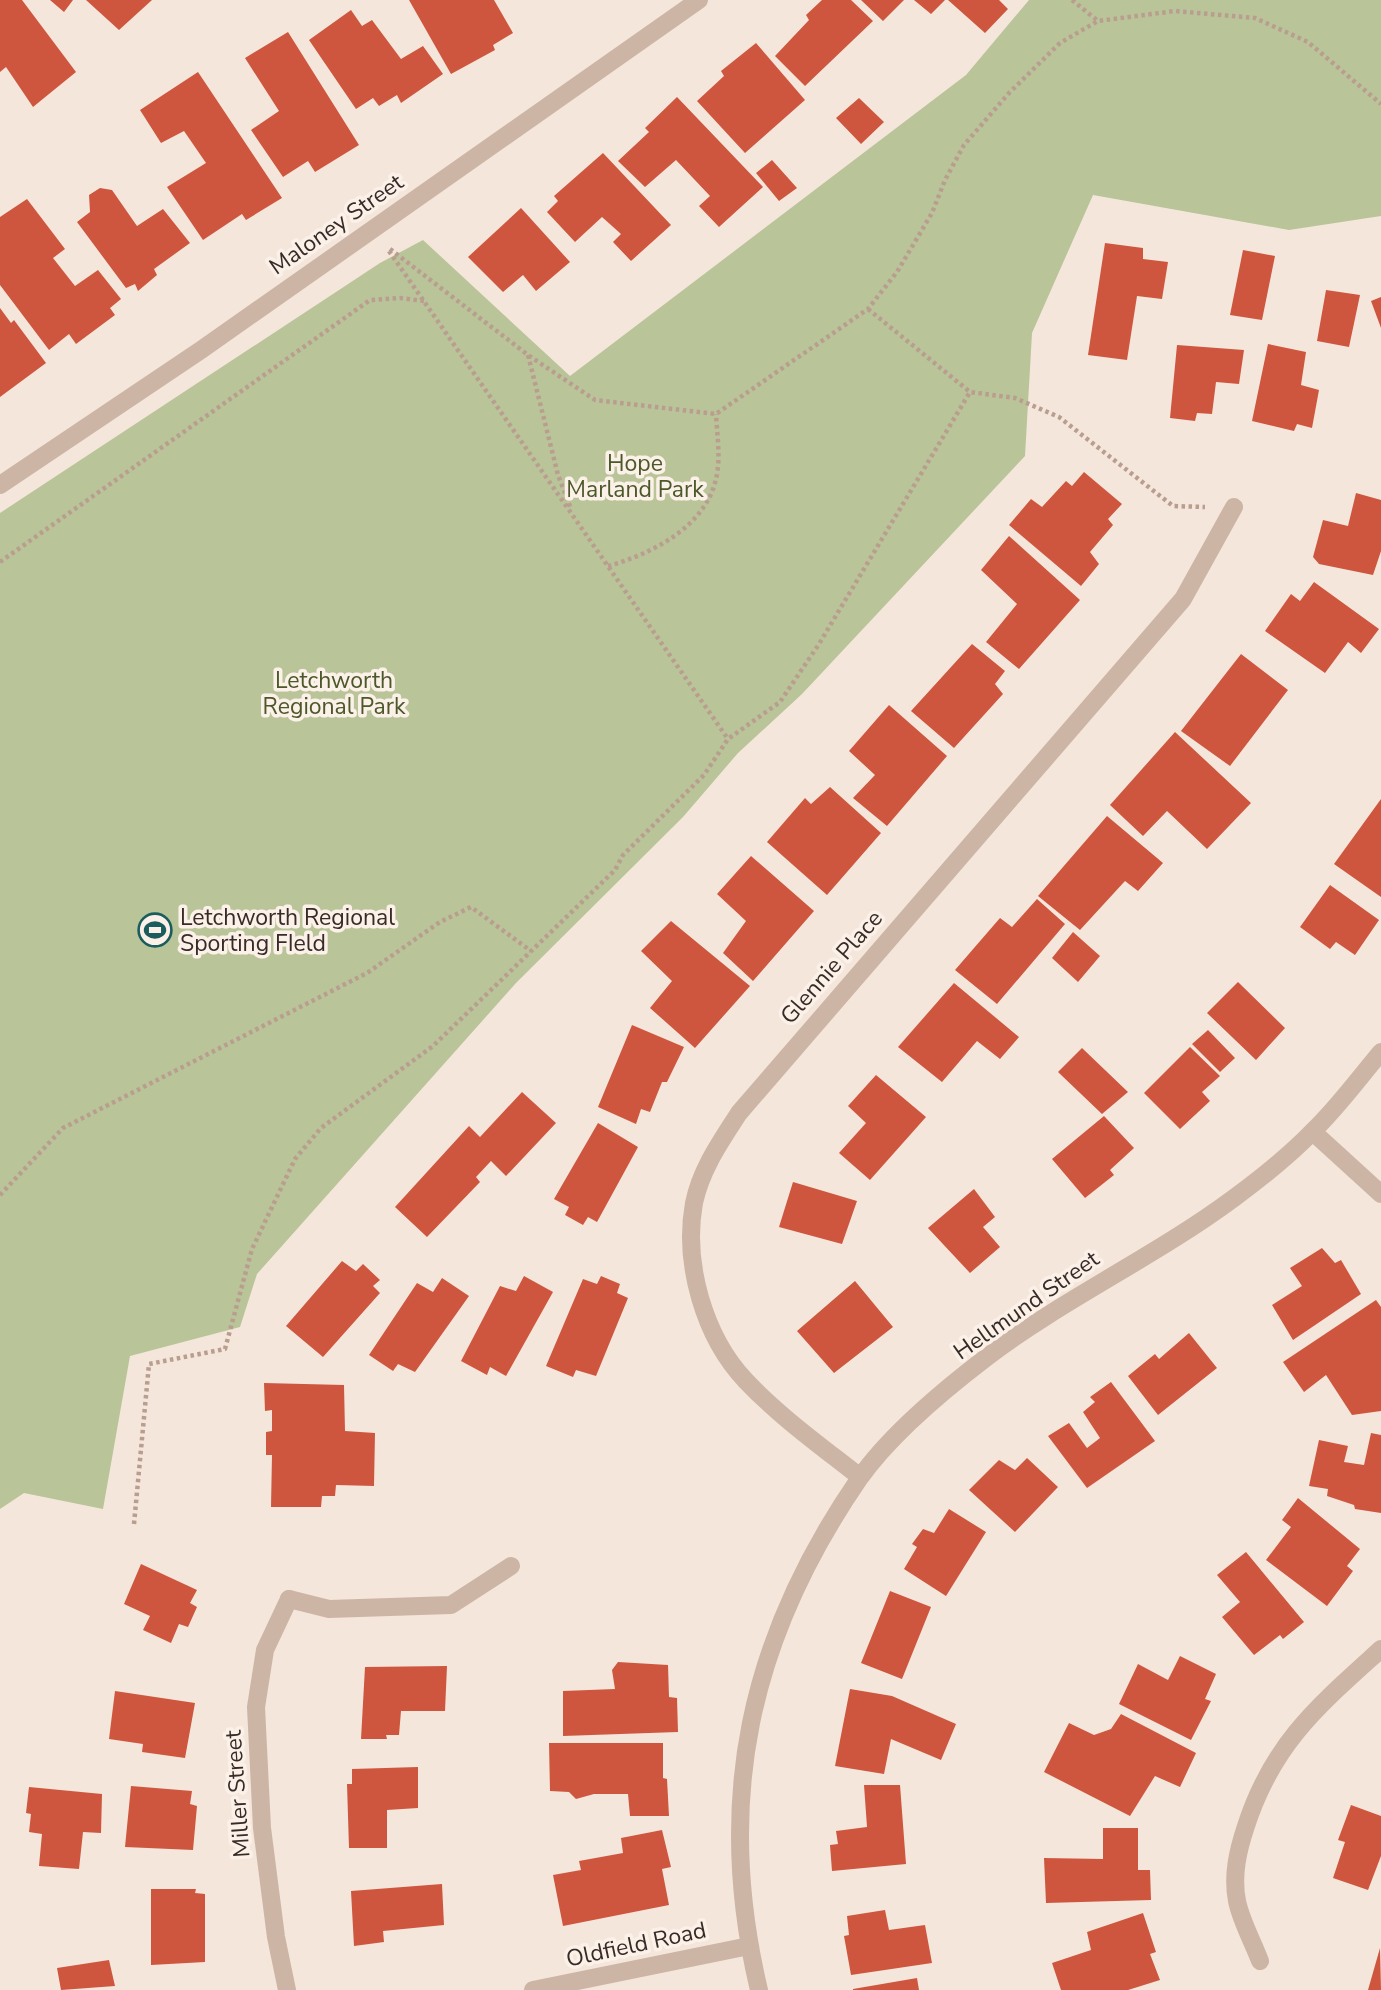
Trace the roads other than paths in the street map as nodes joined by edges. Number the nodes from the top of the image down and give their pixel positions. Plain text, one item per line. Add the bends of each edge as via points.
1 (699, 0) edge
2 (0, 485) edge
3 (1234, 507) road end
4 (1381, 1052) edge
5 (1313, 1132) junction
6 (1381, 1194) edge
7 (860, 1477) junction
8 (511, 1566) dead end
9 (1381, 1649) edge
10 (749, 1945) junction
11 (1260, 1961) dead end
12 (287, 1990) edge
13 (533, 1990) edge
14 (760, 1990) edge

1 - 2 street, Maloney Street via 201,350
3 - 7 street, Glennie Place via 1183,599 739,1113 711,1156 695,1202 692,1233 703,1305 721,1347 746,1381
4 - 5 street, Hellmund Street
5 - 6 street
5 - 7 street, Hellmund Street via 1233,1199 987,1357 908,1426
7 - 10 street, Hellmund Street via 800,1577 758,1690 744,1750 739,1831
8 - 12 street, Miller Street via 451,1605 329,1609 289,1599 265,1650 256,1707 262,1828
9 - 11 street via 1309,1715 1279,1752 1257,1791 1235,1869 1237,1902
10 - 13 street, Oldfield Road
10 - 14 street, Hellmund Street

